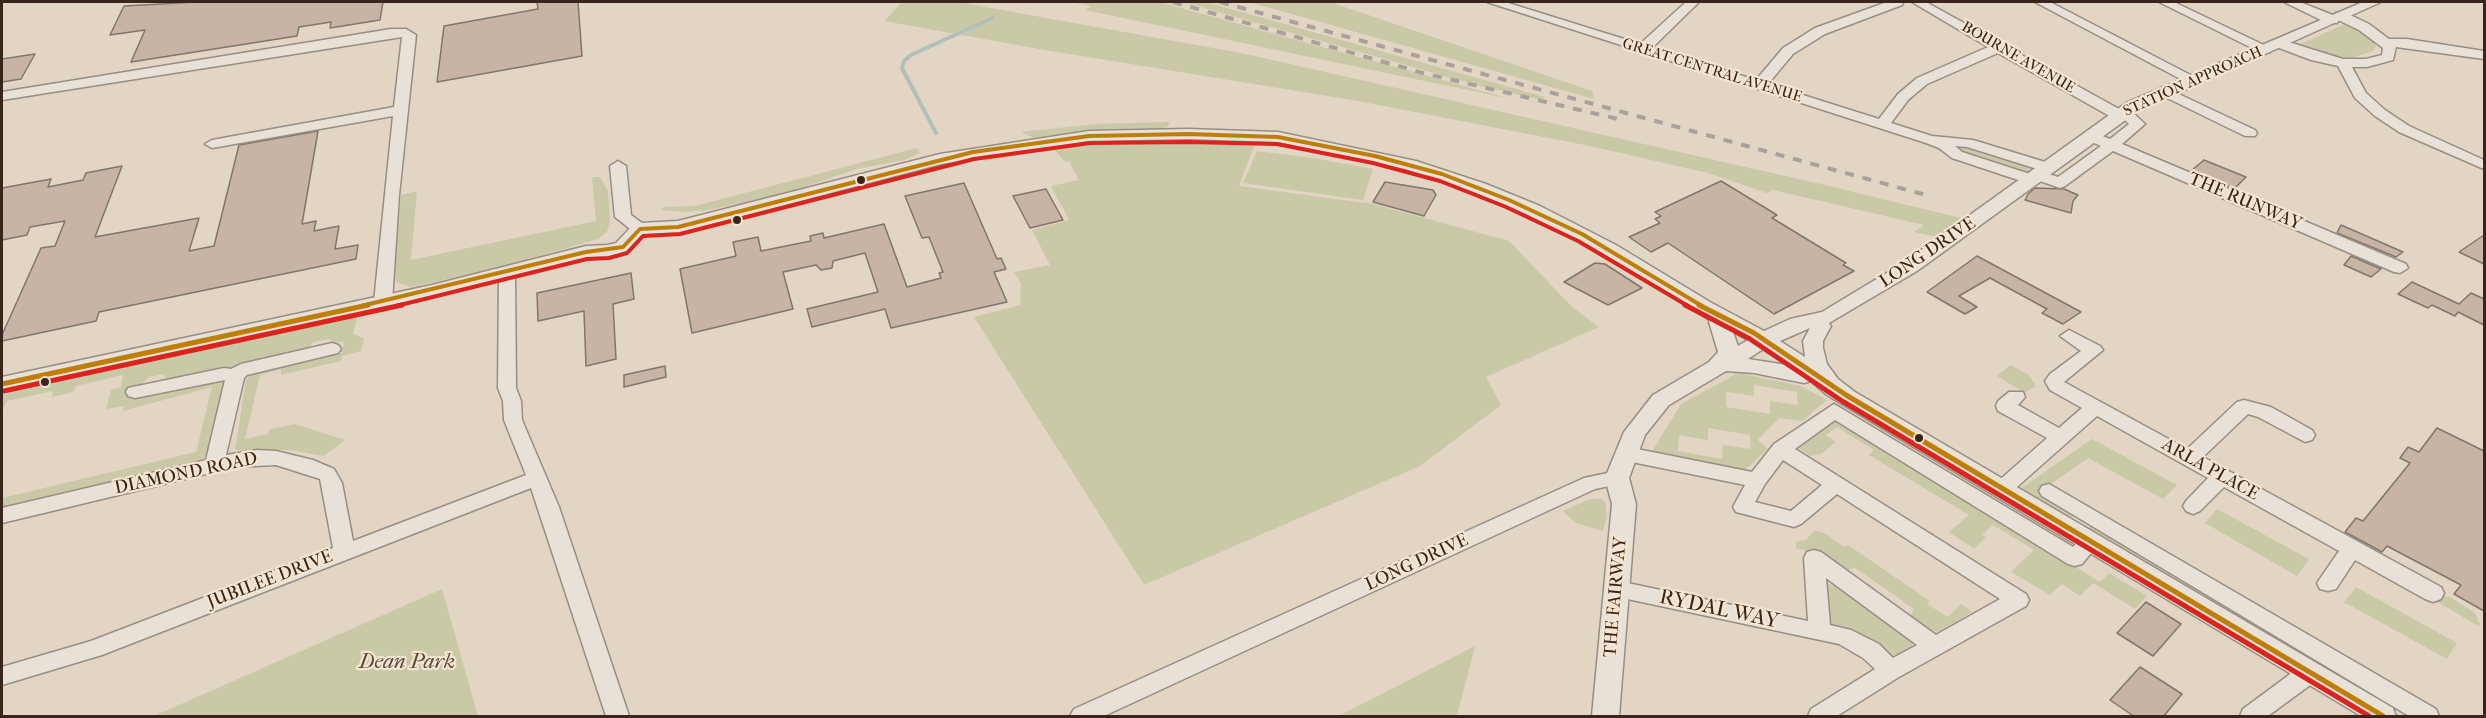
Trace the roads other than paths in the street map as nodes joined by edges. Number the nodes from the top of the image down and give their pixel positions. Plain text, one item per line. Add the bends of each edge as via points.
1 (1493, 2) edge
2 (1693, 2) edge
3 (1897, 2) edge
4 (1918, 2) edge
5 (2041, 2) edge
6 (2165, 2) edge
7 (2290, 2) edge
8 (2374, 2) edge
9 (1516, 5) edge
10 (2337, 18) junction
11 (2386, 43) junction
12 (2272, 46) junction
13 (1999, 48) junction
14 (1643, 49) junction
15 (2484, 55) edge
16 (2343, 63) junction
17 (2193, 80) junction
18 (1759, 86) junction
19 (2166, 92) junction
20 (2, 96) edge
21 (400, 110) junction
22 (2121, 113) junction
23 (1882, 124) junction
24 (2250, 134) dead end
25 (2090, 136) junction
26 (1931, 140) junction
27 (212, 144) dead end
28 (2112, 145) junction
29 (2484, 165) edge
30 (618, 166) dead end
31 (2037, 177) junction
32 (640, 229) junction
33 (2400, 267) dead end
34 (507, 273) junction
35 (382, 302) junction
36 (1713, 314) junction
37 (1825, 321) junction
38 (1797, 324) junction
39 (2069, 336) dead end
40 (1767, 347) junction
41 (332, 349) dead end
42 (1720, 366) junction
43 (235, 376) junction
44 (1804, 376) junction
45 (1828, 381) junction
46 (2, 384) edge
47 (135, 392) dead end
48 (1846, 395) junction
49 (2016, 397) dead end
50 (2095, 407) junction
51 (2305, 435) dead end
52 (2061, 437) junction
53 (1781, 449) junction
54 (1627, 454) junction
55 (2189, 459) junction
56 (214, 466) junction
57 (2222, 477) junction
58 (537, 478) junction
59 (1617, 478) junction
60 (1756, 480) junction
61 (1836, 483) junction
62 (2002, 489) junction
63 (2049, 491) dead end
64 (2193, 506) dead end
65 (2089, 515) junction
66 (2, 516) edge
67 (2069, 530) junction
68 (2090, 542) junction
69 (2352, 548) junction
70 (344, 551) junction
71 (2328, 583) dead end
72 (1618, 589) junction
73 (2433, 593) dead end
74 (1820, 632) junction
75 (1936, 647) junction
76 (1892, 670) junction
77 (2309, 674) junction
78 (2, 676) edge
79 (2350, 684) junction
80 (618, 717) edge
81 (1082, 717) edge
82 (1605, 717) edge
83 (1819, 717) edge
84 (2251, 717) edge
85 (2383, 717) edge
86 (2428, 717) edge

1 - 9 street, GREAT CENTRAL AVENUE
2 - 14 street
3 - 18 street via 1820,31 1788,51
4 - 13 street, BOURNE AVENUE
5 - 17 street
6 - 12 street
7 - 10 street
8 - 10 street, STATION APPROACH
9 - 14 street, GREAT CENTRAL AVENUE
10 - 11 street via 2364,27
10 - 12 street, STATION APPROACH
11 - 15 street
11 - 16 street via 2390,52 2382,60
12 - 16 street
12 - 17 street, STATION APPROACH
13 - 22 street, BOURNE AVENUE
13 - 23 street via 1922,81 1902,97
14 - 18 street, GREAT CENTRAL AVENUE
16 - 29 street via 2360,95 2380,113 2404,129
17 - 19 street, STATION APPROACH
18 - 23 street, GREAT CENTRAL AVENUE
19 - 22 street, STATION APPROACH
19 - 24 street
20 - 21 street via 400,32 409,35
21 - 27 street
21 - 35 street
22 - 25 street, STATION APPROACH
22 - 28 street via 2138,124
23 - 26 street, GREAT CENTRAL AVENUE
25 - 28 street, THE RUNWAY
25 - 31 street, STATION APPROACH
26 - 31 street, GREAT CENTRAL AVENUE via 1957,155
26 - 31 street, GREAT CENTRAL AVENUE via 1968,143
28 - 31 street via 2060,183
28 - 33 street, THE RUNWAY
30 - 32 street via 623,217
31 - 37 street, LONG DRIVE via 1930,254
32 - 34 street via 623,247 586,252
32 - 36 street via 678,227 940,159 1044,141 1139,134 1278,136 1410,165 1490,192 1582,234
34 - 35 street
34 - 58 street via 507,388 513,420
35 - 46 street
36 - 38 street
36 - 40 street
36 - 42 street via 1729,348
37 - 38 street, LONG DRIVE
37 - 40 street, LONG DRIVE
37 - 45 street via 1813,348 1817,365
38 - 40 street, LONG DRIVE
39 - 50 street, ARLA PLACE via 2094,350 2054,381
40 - 42 street, LONG DRIVE
40 - 44 street
40 - 45 street
41 - 43 street via 242,370
42 - 44 street via 1754,366
42 - 54 street, LONG DRIVE via 1661,400 1635,432
43 - 47 street via 224,374
43 - 56 street
44 - 48 street
45 - 48 street
48 - 62 street
49 - 52 street via 2004,406
50 - 52 street
50 - 55 street, ARLA PLACE
51 - 55 street via 2264,412 2244,407
52 - 62 street
53 - 60 street
53 - 61 street
53 - 68 street via 1834,411 2075,558
54 - 59 street, LONG DRIVE
54 - 60 street
55 - 57 street, ARLA PLACE
56 - 66 street, DIAMOND ROAD
56 - 70 street, DIAMOND ROAD via 257,457 293,462 327,474
57 - 64 street
57 - 69 street, ARLA PLACE
58 - 70 street, JUBILEE DRIVE
58 - 80 street
59 - 72 street, THE FAIRWAY via 1624,504
59 - 81 street, LONG DRIVE via 1591,483
60 - 61 street via 1743,507 1794,519
61 - 75 street via 2018,600
62 - 67 street
63 - 65 street
65 - 67 street
65 - 79 street
67 - 68 street
68 - 77 street
69 - 71 street
69 - 73 street, ARLA PLACE
70 - 78 street, JUBILEE DRIVE via 94,649
72 - 74 street, RYDAL WAY
72 - 82 street, THE FAIRWAY
74 - 75 street via 1814,558
74 - 76 street, RYDAL WAY via 1843,636 1871,651
75 - 76 street
76 - 83 street
77 - 79 street
77 - 84 street
79 - 85 street
79 - 86 street

